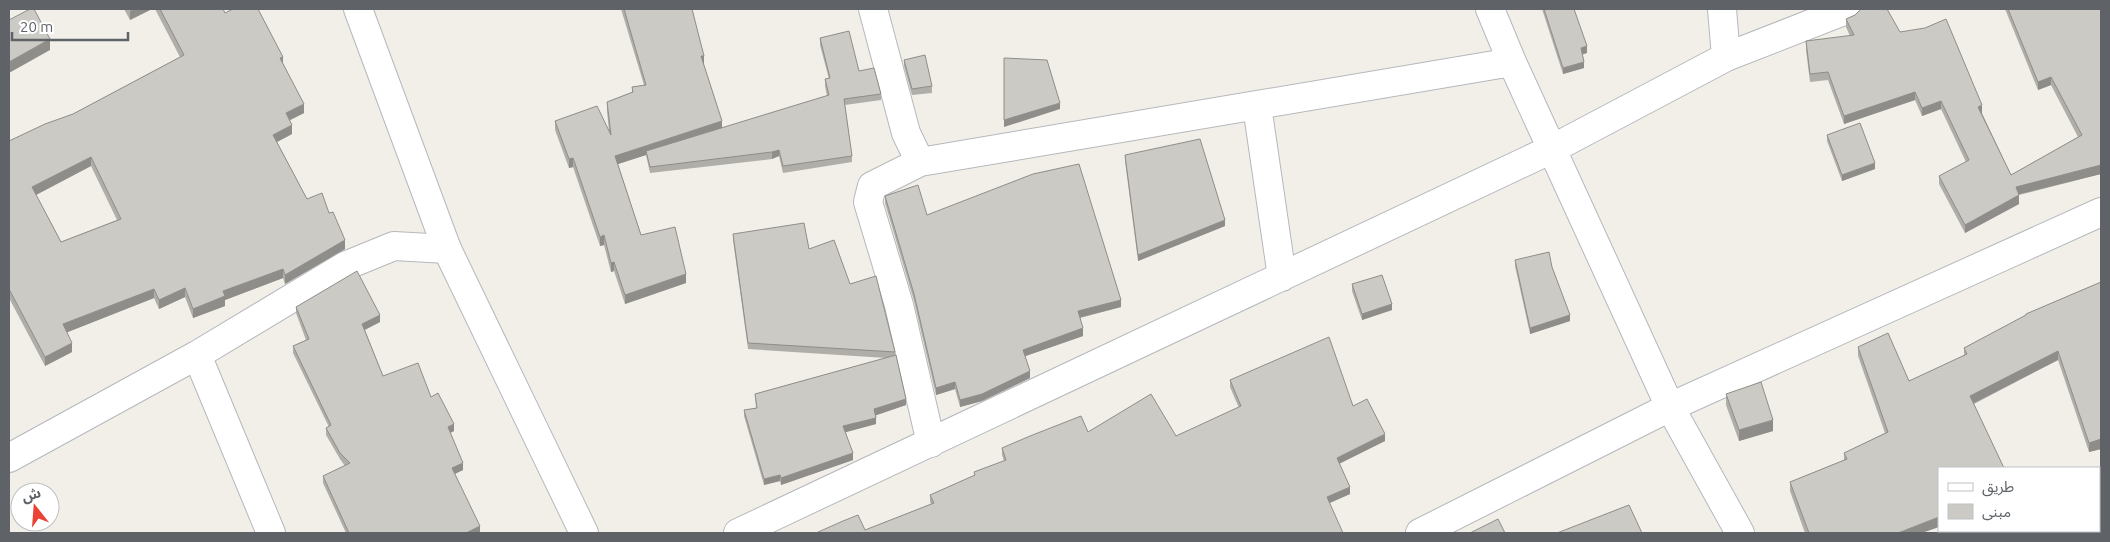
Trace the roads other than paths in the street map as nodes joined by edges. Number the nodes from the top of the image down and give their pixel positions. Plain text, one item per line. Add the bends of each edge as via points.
1 (358, 9) edge
2 (873, 9) edge
3 (1490, 9) edge
4 (1722, 9) edge
5 (1849, 9) edge
6 (1726, 57) junction
7 (1512, 62) junction
8 (1257, 106) junction
9 (1552, 149) junction
10 (920, 162) junction
11 (2101, 212) edge
12 (447, 249) junction
13 (1282, 277) junction
14 (197, 355) junction
15 (1670, 407) junction
16 (932, 443) junction
17 (9, 458) edge
18 (271, 533) edge
19 (584, 533) edge
20 (738, 533) edge
21 (1420, 533) edge
22 (1740, 533) edge

1 - 12 street
2 - 10 street via 906,133
3 - 7 street
4 - 6 street
5 - 6 street
6 - 9 street
7 - 8 street
7 - 9 street
8 - 10 street
8 - 13 street
9 - 13 street
9 - 15 street
10 - 16 street via 872,186 868,202 899,305
11 - 15 street
12 - 14 street via 394,246 345,266
12 - 19 street
13 - 16 street
14 - 17 street
14 - 18 street
15 - 21 street
15 - 22 street
16 - 20 street

